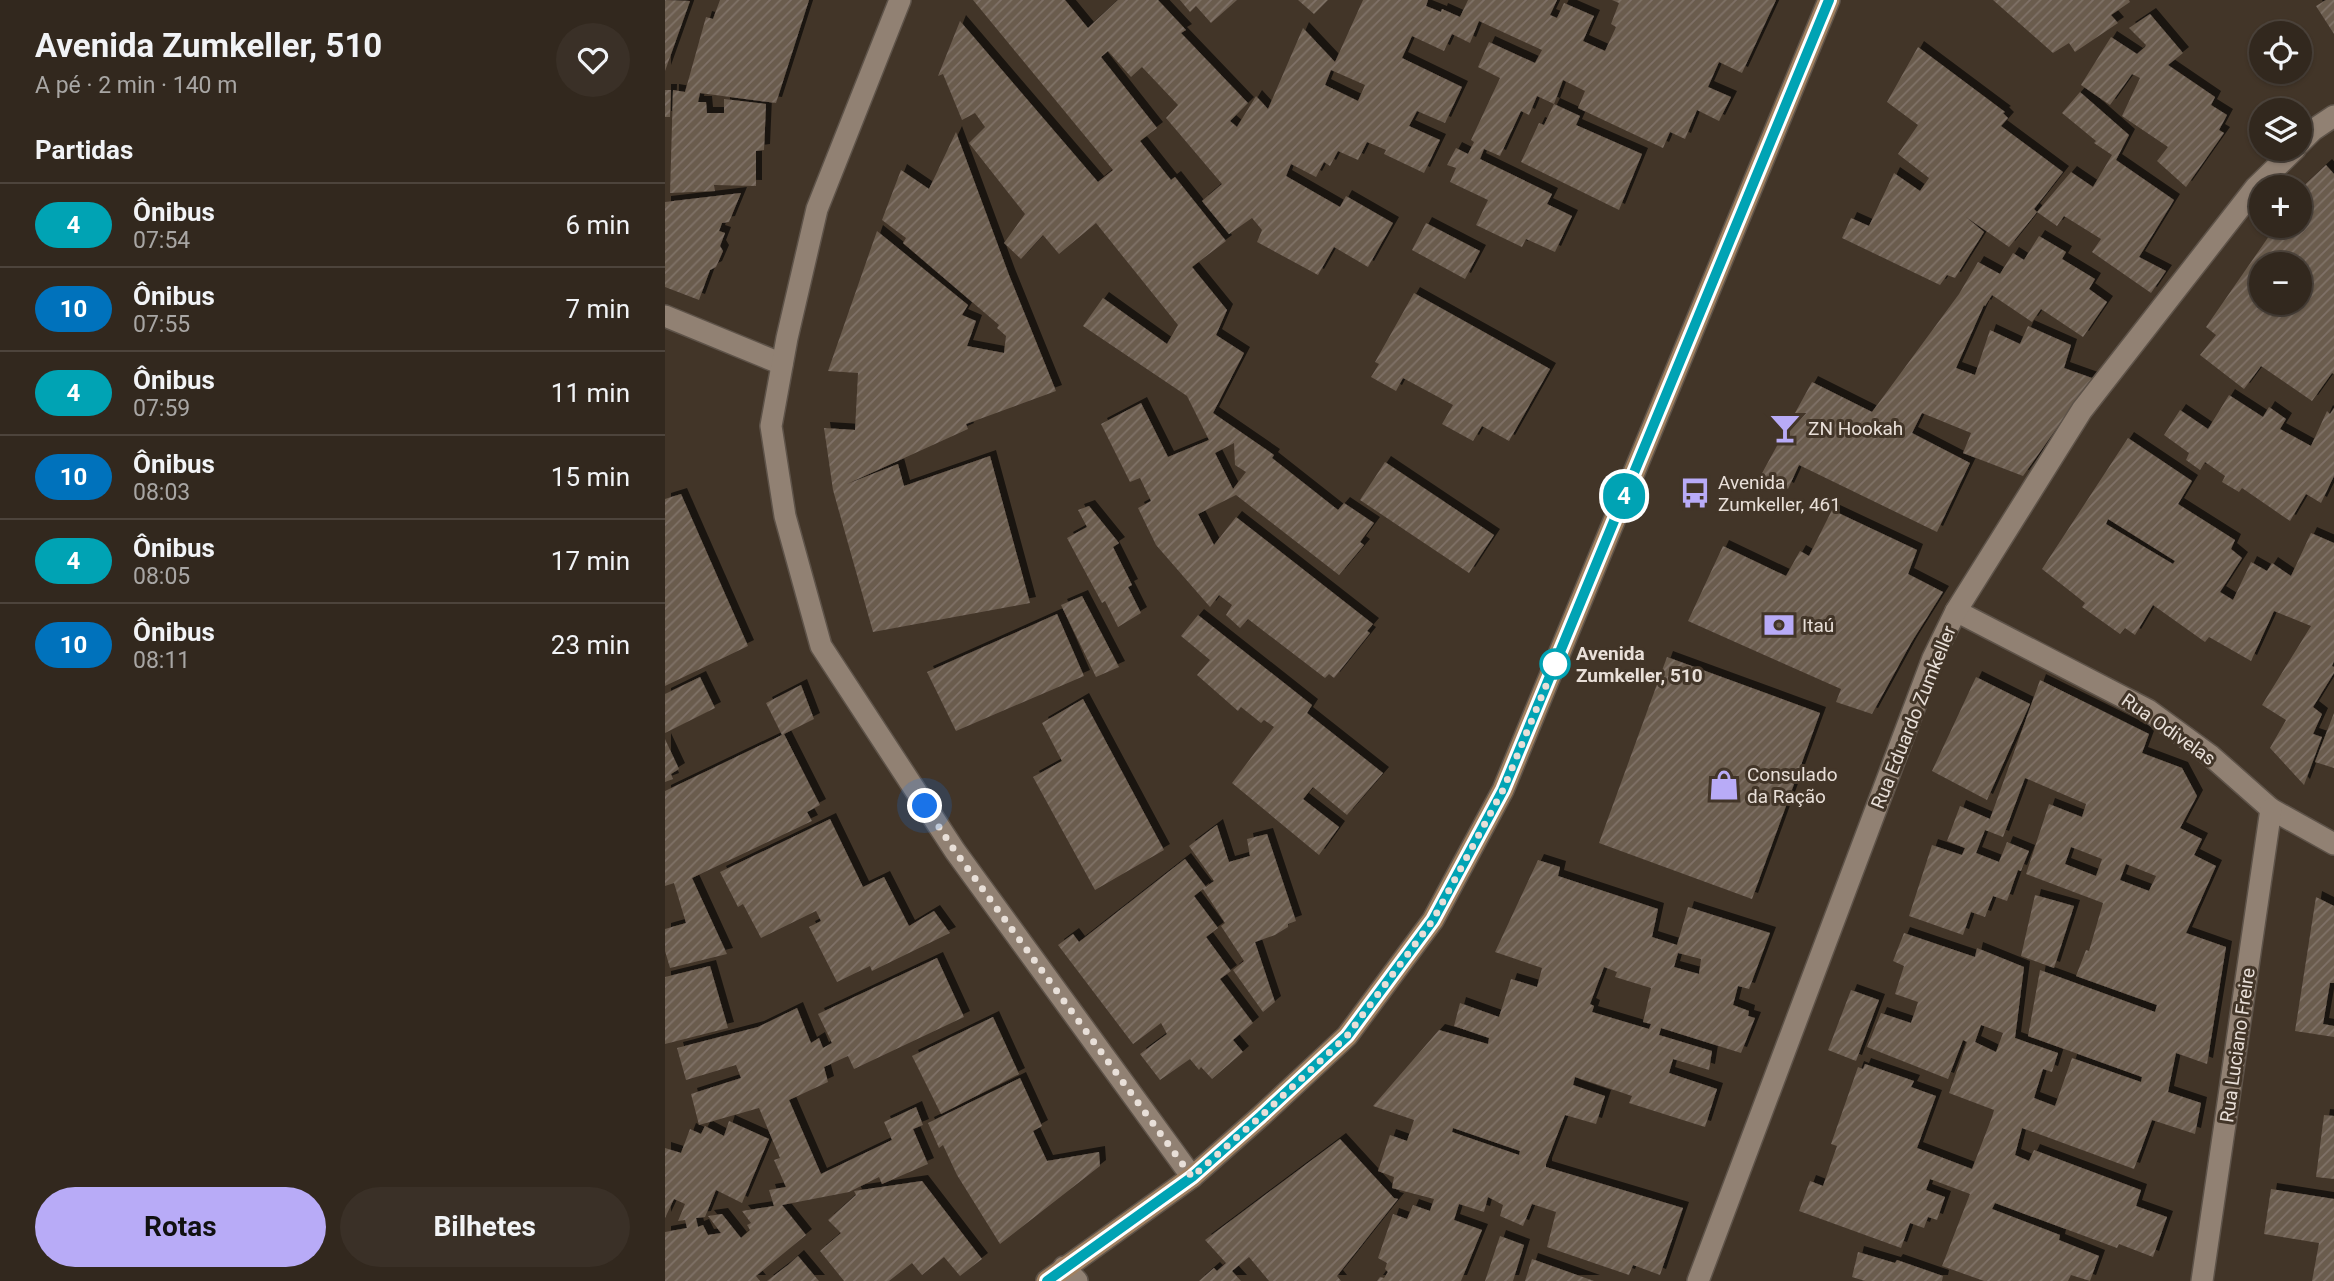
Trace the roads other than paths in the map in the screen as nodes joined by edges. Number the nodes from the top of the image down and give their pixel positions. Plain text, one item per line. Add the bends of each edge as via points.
1 (899, 0) edge
2 (1829, 0) edge
3 (2334, 116) edge
4 (2312, 131) edge
5 (2283, 161) edge
6 (665, 316) edge
7 (782, 365) junction
8 (1956, 611) junction
9 (2271, 809) junction
10 (2334, 844) edge
11 (1192, 1177) junction
12 (1070, 1274) edge
13 (1047, 1281) edge
14 (1698, 1281) edge
15 (2202, 1281) edge

1 - 7 street via 817,209
2 - 11 main road via 1503,790 1439,909 1347,1036
3 - 4 street
5 - 8 street, Rua Eduardo Zumkeller via 2256,187 2082,410
6 - 7 street
7 - 11 street via 771,426 785,516 821,646 955,851
8 - 9 street, Rua Odivelas via 2148,710 2211,756
8 - 14 street, Rua Eduardo Zumkeller via 1933,658
9 - 10 street, Rua Odivelas
9 - 15 street, Rua Luciano Freire
11 - 12 main road
12 - 13 main road

